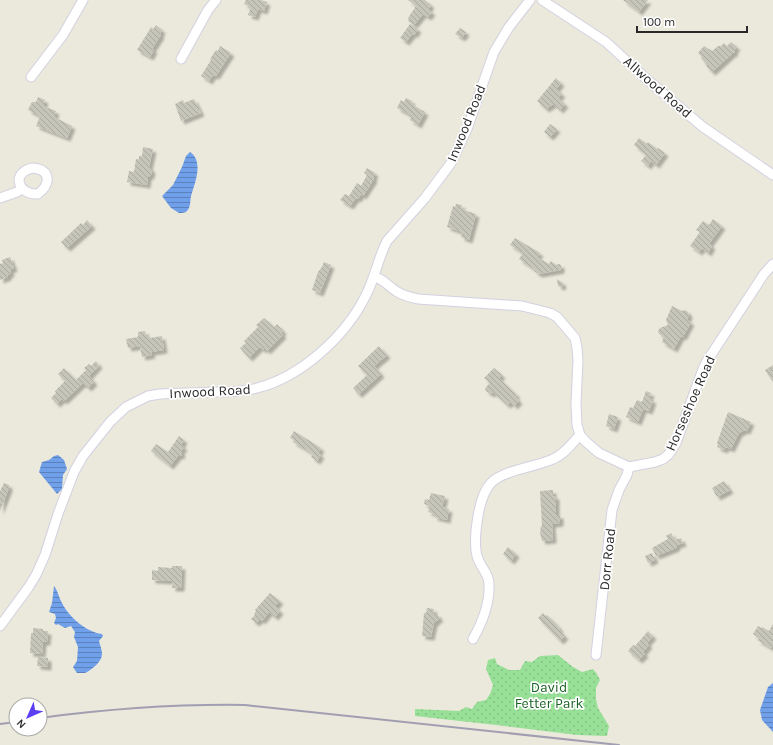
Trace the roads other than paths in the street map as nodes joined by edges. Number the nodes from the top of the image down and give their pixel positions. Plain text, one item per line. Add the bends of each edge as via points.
1 (83, 0) edge
2 (216, 0) edge
3 (530, 0) edge
4 (542, 0) edge
5 (181, 59) dead end
6 (31, 77) dead end
7 (773, 175) edge
8 (22, 189) dead end
9 (0, 198) edge
10 (773, 264) edge
11 (374, 277) junction
12 (580, 435) junction
13 (629, 467) junction
14 (0, 626) edge
15 (473, 640) dead end
16 (596, 655) dead end

1 - 6 street via 63,35
2 - 5 street
3 - 11 street, Inwood Road via 494,52 467,129 451,163 425,198 387,241
4 - 7 street, Allwood Road via 606,42 703,127
8 - 9 street
10 - 13 street, Horseshoe Road via 707,361 676,443 669,454 655,462
11 - 12 street via 382,279 395,291 418,299 522,306 539,309 557,317 575,338 577,348 576,404
11 - 14 street, Inwood Road via 358,309 343,329 326,348 294,372 268,385 249,390 148,396 118,414 78,464 36,575
12 - 13 street via 599,453
12 - 15 street via 564,453 505,474 486,488 475,542 478,559 488,576 488,600
13 - 16 street, Dorr Road via 612,510

